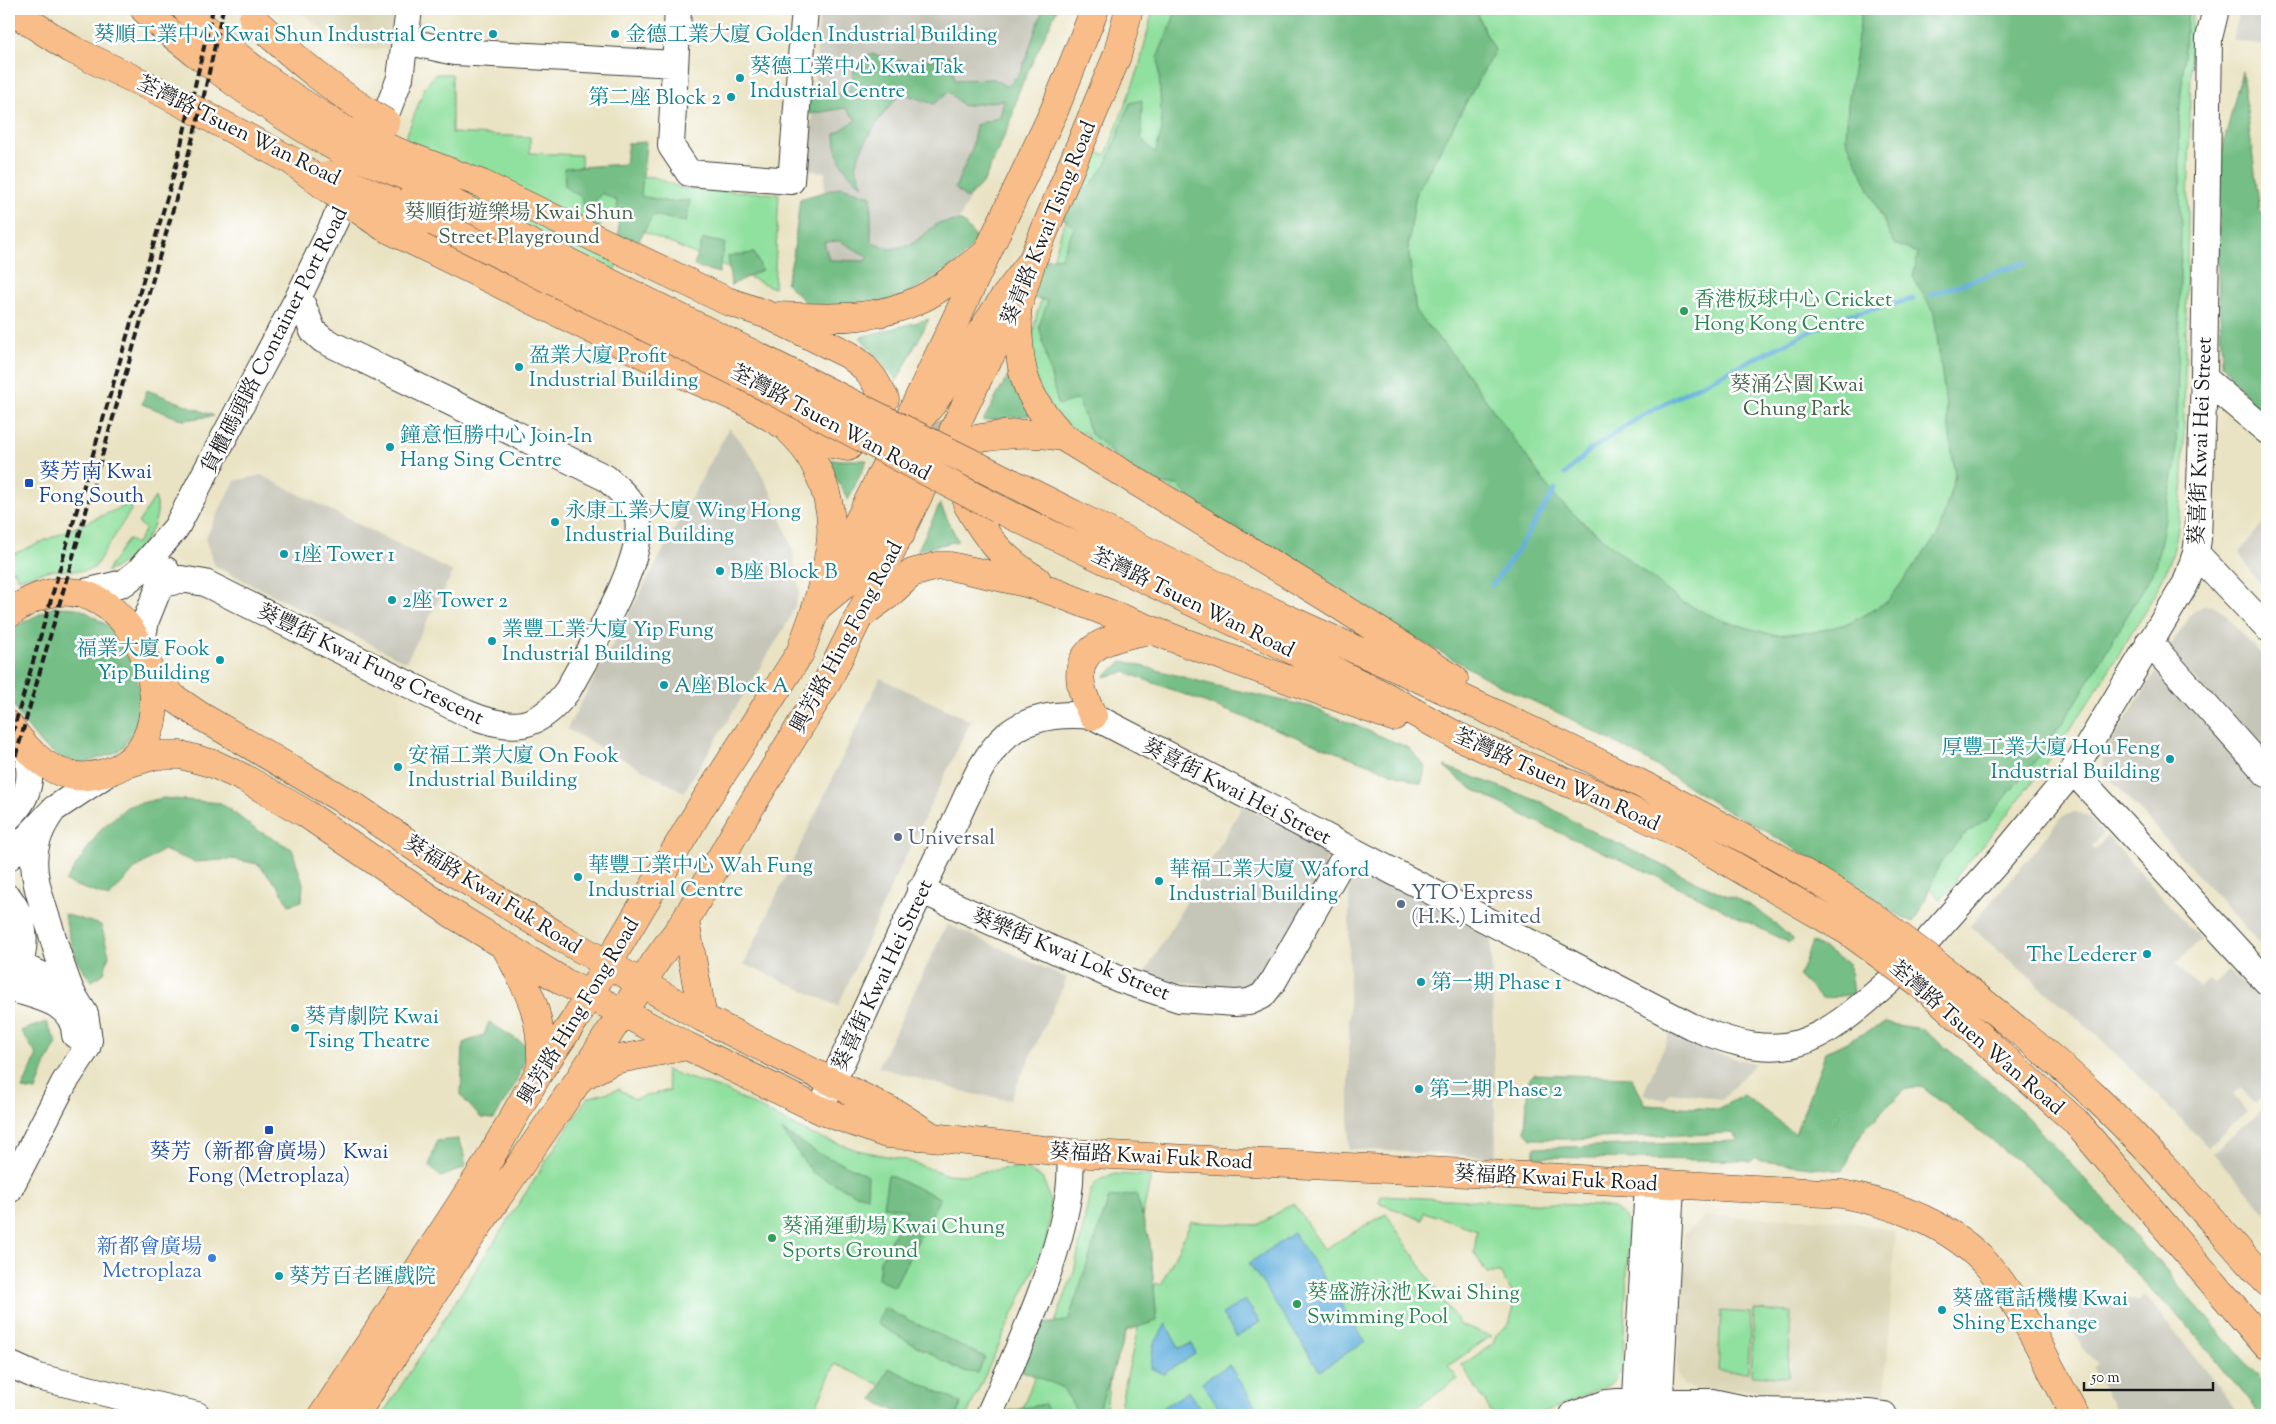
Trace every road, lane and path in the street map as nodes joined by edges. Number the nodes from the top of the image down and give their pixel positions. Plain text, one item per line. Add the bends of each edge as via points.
1 (9, 9) edge
2 (144, 9) edge
3 (186, 9) edge
4 (243, 9) edge
5 (409, 9) edge
6 (678, 9) edge
7 (805, 9) edge
8 (1095, 9) edge
9 (1128, 9) edge
10 (2216, 9) edge
11 (406, 41) junction
12 (675, 64) junction
13 (349, 132) junction
14 (292, 161) junction
15 (386, 168) junction
16 (482, 184) junction
17 (986, 254) junction
18 (1032, 261) junction
19 (299, 296) junction
20 (1016, 310) junction
21 (768, 315) junction
22 (2204, 378) junction
23 (885, 399) dead end
24 (937, 421) junction
25 (782, 424) junction
26 (2267, 431) edge
27 (1063, 437) junction
28 (848, 447) dead end
29 (967, 504) tunnel mouth
30 (176, 528) junction
31 (2196, 553) junction
32 (159, 586) junction
33 (1057, 592) junction
34 (77, 594) junction
35 (15, 608) edge
36 (816, 608) junction
37 (859, 616) junction
38 (2267, 628) edge
39 (1152, 630) junction
40 (2149, 642) junction
41 (147, 663) junction
42 (1492, 711) junction
43 (1093, 716) junction
44 (15, 733) edge
45 (1455, 735) junction
46 (117, 768) junction
47 (2073, 771) junction
48 (2267, 774) edge
49 (54, 808) junction
50 (9, 817) edge
51 (1350, 849) junction
52 (9, 857) edge
53 (920, 890) junction
54 (9, 898) edge
55 (685, 921) junction
56 (1930, 938) dead end
57 (505, 946) junction
58 (607, 963) junction
59 (1890, 981) dead end
60 (1937, 981) junction
61 (2267, 982) edge
62 (641, 983) junction
63 (14, 986) edge
64 (72, 992) junction
65 (588, 995) junction
66 (622, 1012) junction
67 (703, 1018) junction
68 (686, 1046) junction
69 (541, 1069) junction
70 (580, 1078) junction
71 (64, 1083) junction
72 (832, 1083) junction
73 (820, 1110) junction
74 (932, 1137) junction
75 (1071, 1153) junction
76 (1659, 1184) junction
77 (9, 1190) edge
78 (2267, 1282) edge
79 (2267, 1346) edge
80 (9, 1364) edge
81 (1647, 1408) edge
82 (185, 1413) edge
83 (1743, 1413) edge
84 (323, 1415) edge
85 (355, 1415) edge
86 (989, 1415) edge
87 (1573, 1415) edge
88 (1884, 1415) edge
89 (2075, 1415) edge

1 - 14 main road, 荃灣路 Tsuen Wan Road via 71,49
2 - 15 main road, 荃灣路 Tsuen Wan Road, bridge via 249,95 342,151
3 - 13 main road via 231,52 299,102
4 - 16 main road, bridge via 298,61 348,100
5 - 11 street, 貨櫃碼頭路 Container Port Road
6 - 12 street
7 - 12 street via 791,181 689,173 671,146
8 - 17 main road, 葵青路 Kwai Tsing Road via 1050,119
9 - 18 main road, 葵青路 Kwai Tsing Road via 1117,56
10 - 22 street, 葵喜街 Kwai Hei Street via 2209,38
11 - 12 street via 455,52
11 - 19 street, 貨櫃碼頭路 Container Port Road via 400,78 373,146
13 - 15 main road, bridge
13 - 16 main road, bridge
14 - 25 main road, bridge via 384,227 744,401
14 - 45 main road, 荃灣路 Tsuen Wan Road, bridge via 396,203 748,378 973,497 1286,647
15 - 42 main road, 荃灣路 Tsuen Wan Road, bridge via 1205,580
16 - 21 main road via 727,301
17 - 21 main road via 923,298 892,310 856,318
17 - 24 main road, 葵青路 Kwai Tsing Road via 944,346
18 - 20 main road, 葵青路 Kwai Tsing Road
18 - 24 main road via 1003,299
19 - 30 street, 貨櫃碼頭路 Container Port Road
19 - 32 street, 葵豐街 Kwai Fung Crescent via 313,331 323,340 606,478 625,495 636,513 637,552 628,574 558,705 546,716 517,726 502,726 466,713 205,583 181,579
20 - 24 main road, 葵青路 Kwai Tsing Road via 982,370
20 - 27 main road via 1027,385 1043,414
21 - 23 main road via 849,355 873,378
22 - 26 street
22 - 31 street, 葵喜街 Kwai Hei Street
24 - 27 main road via 1007,434 1036,433
25 - 28 main road via 821,442
25 - 36 main road, 興芳路 Hing Fong Road via 802,442 817,468 831,516 831,546
27 - 42 main road via 1403,645 1462,684
29 - 33 main road via 990,541 1007,560
30 - 32 street, 貨櫃碼頭路 Container Port Road via 165,575
30 - 34 street, 貨櫃碼頭路 Container Port Road via 138,572 124,583
31 - 38 street
31 - 40 street, 葵喜街 Kwai Hei Street via 2186,583
32 - 41 street, 貨櫃碼頭路 Container Port Road via 143,637
33 - 37 main road via 967,569 937,566 912,573
33 - 39 main road
34 - 35 main road via 53,593
34 - 41 main road via 102,604 119,616 133,631
36 - 37 main road, 興芳路 Hing Fong Road via 851,580 872,534 905,477 901,534
36 - 58 main road, 興芳路 Hing Fong Road via 800,653 701,807
37 - 55 main road, 興芳路 Hing Fong Road via 827,682
39 - 43 main road via 1117,636 1091,649 1081,669 1081,680 1085,701
39 - 45 main road via 1424,728
40 - 47 street, 葵喜街 Kwai Hei Street
40 - 48 street
41 - 46 main road via 154,696 152,722 141,746
41 - 58 main road, 葵福路 Kwai Fuk Road via 174,698 357,808 435,861
42 - 60 main road, 荃灣路 Tsuen Wan Road, bridge via 1753,842 1866,911
43 - 51 street, 葵喜街 Kwai Hei Street
43 - 53 street, 葵喜街 Kwai Hei Street via 1050,716 1022,724 1006,736 988,758
44 - 46 main road, 葵福路 Kwai Fuk Road via 47,766 58,772 84,777
44 - 50 street via 29,762 29,784 20,805
45 - 60 main road, 荃灣路 Tsuen Wan Road, bridge via 1676,832
46 - 49 street
46 - 57 main road, 葵福路 Kwai Fuk Road via 156,756 181,755 214,764 305,813
47 - 56 street, 葵喜街 Kwai Hei Street
47 - 61 street
49 - 52 street
49 - 64 street via 36,842 33,868
51 - 53 street, 葵樂街 Kwai Lok Street via 1273,982 1262,996 1249,1002 1179,999 1119,979
51 - 59 street, 葵喜街 Kwai Hei Street via 1719,1038 1769,1047 1792,1046 1815,1039 1848,1018
53 - 72 street, 葵喜街 Kwai Hei Street
54 - 63 street via 24,928 24,951
55 - 62 main road, 興芳路 Hing Fong Road
55 - 67 main road
57 - 65 main road, 葵福路 Kwai Fuk Road
57 - 69 main road via 537,1011
58 - 62 main road, 葵福路 Kwai Fuk Road
58 - 65 main road, 興芳路 Hing Fong Road
60 - 78 main road, 荃灣路 Tsuen Wan Road via 2040,1049 2096,1098 2164,1167
60 - 79 main road, 荃灣路 Tsuen Wan Road via 2075,1121
62 - 66 main road, 興芳路 Hing Fong Road
62 - 67 main road, 葵福路 Kwai Fuk Road
63 - 64 street via 57,981
63 - 71 street via 53,1002 69,1014 75,1041
64 - 71 street via 85,1014 89,1040
65 - 66 main road, 葵福路 Kwai Fuk Road
65 - 69 main road, 興芳路 Hing Fong Road
66 - 68 main road, 葵福路 Kwai Fuk Road
66 - 70 main road, 興芳路 Hing Fong Road
67 - 72 main road, 葵福路 Kwai Fuk Road
68 - 70 main road via 614,1060
68 - 73 main road, 葵福路 Kwai Fuk Road
69 - 84 main road, 興芳路 Hing Fong Road via 485,1167
70 - 85 main road, 興芳路 Hing Fong Road via 465,1245
71 - 77 street
72 - 73 street, 葵喜街 Kwai Hei Street
72 - 74 main road, 葵福路 Kwai Fuk Road via 897,1114
73 - 74 main road, 葵福路 Kwai Fuk Road via 887,1134
74 - 75 main road, 葵福路 Kwai Fuk Road
75 - 76 main road, 葵福路 Kwai Fuk Road
75 - 86 street via 1063,1224 1011,1368
76 - 81 street
76 - 89 main road, 葵福路 Kwai Fuk Road via 1842,1194 1880,1202 1940,1227 1976,1254 2000,1282
80 - 82 street via 38,1377
81 - 83 street via 1712,1402
81 - 87 street via 1607,1403
83 - 88 street via 1868,1412

